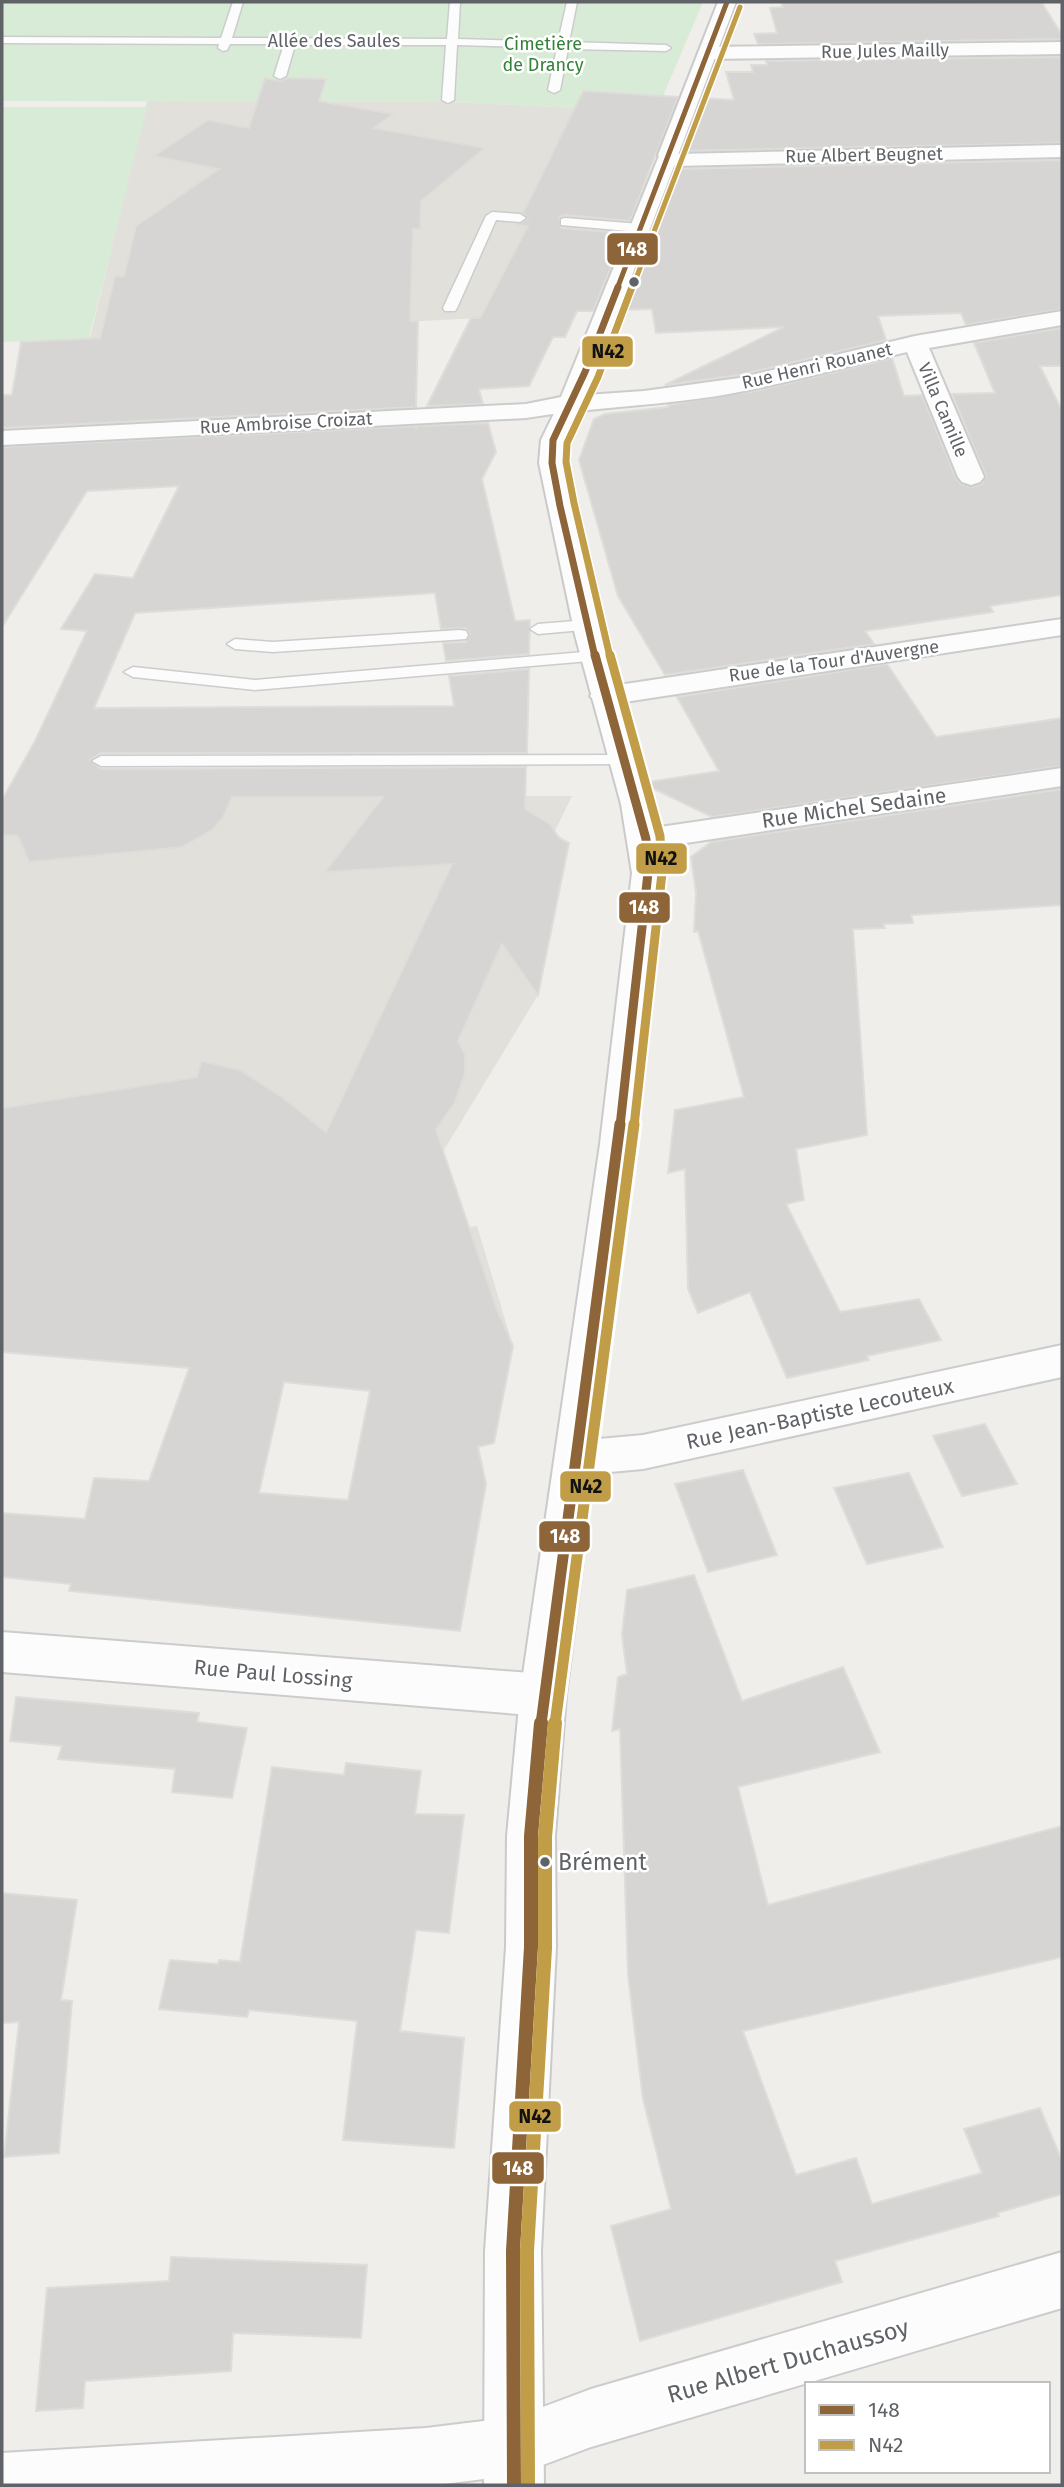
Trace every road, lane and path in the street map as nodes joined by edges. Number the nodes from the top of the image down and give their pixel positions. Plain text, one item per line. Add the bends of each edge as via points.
1 (238, 2) edge
2 (455, 2) edge
3 (572, 2) edge
4 (727, 2) edge
5 (2, 40) edge
6 (292, 40) junction
7 (451, 41) junction
8 (224, 44) junction
9 (562, 45) junction
10 (666, 48) dead end
11 (1062, 48) edge
12 (707, 53) junction
13 (280, 76) dead end
14 (554, 90) dead end
15 (447, 100) dead end
16 (1062, 151) edge
17 (667, 158) junction
18 (520, 218) dead end
19 (565, 222) dead end
20 (640, 228) junction
21 (450, 308) dead end
22 (1062, 318) edge
23 (915, 343) junction
24 (571, 403) junction
25 (2, 438) edge
26 (971, 477) dead end
27 (1062, 627) edge
28 (538, 629) dead end
29 (460, 635) dead end
30 (591, 641) junction
31 (235, 644) dead end
32 (133, 672) dead end
33 (605, 696) junction
34 (626, 760) junction
35 (101, 761) dead end
36 (1062, 777) edge
37 (646, 839) junction
38 (1062, 1361) edge
39 (577, 1458) junction
40 (2, 1652) edge
41 (544, 1695) junction
42 (1062, 2280) edge
43 (515, 2466) edge
44 (2, 2483) edge

1 - 8 lane
2 - 7 lane
3 - 9 lane
4 - 12 street
5 - 8 lane, Allée des Saules
6 - 7 lane, Allée des Saules
6 - 8 lane, Allée des Saules
6 - 13 lane
7 - 9 lane, Allée des Saules
7 - 15 lane
9 - 10 lane, Allée des Saules
9 - 14 lane
11 - 12 street, Rue Jules Mailly
12 - 17 street
16 - 17 street, Rue Albert Beugnet
17 - 20 street
18 - 21 lane via 492,216
19 - 20 lane
20 - 24 street
22 - 23 street, Rue Henri Rouanet
23 - 24 street, Rue Henri Rouanet via 739,385
23 - 26 street, Villa Camille
24 - 25 street, Rue Ambroise Croizat via 526,411
24 - 30 street via 553,440 552,463
27 - 33 street, Rue de la Tour d'Auvergne
28 - 30 lane
29 - 31 lane via 273,647
30 - 32 lane via 255,685
30 - 33 street
33 - 34 street
34 - 35 lane
34 - 37 street
36 - 37 street, Rue Michel Sedaine
37 - 39 street via 648,873 618,1144
38 - 39 street, Rue Jean-Baptiste Lecouteux via 643,1452
39 - 41 street
40 - 41 street, Rue Paul Lossing
41 - 43 street via 531,1836 531,1947 513,2252
42 - 43 street, Rue Albert Duchaussoy via 591,2418
43 - 44 street, Rue Albert Duchaussoy via 426,2457

